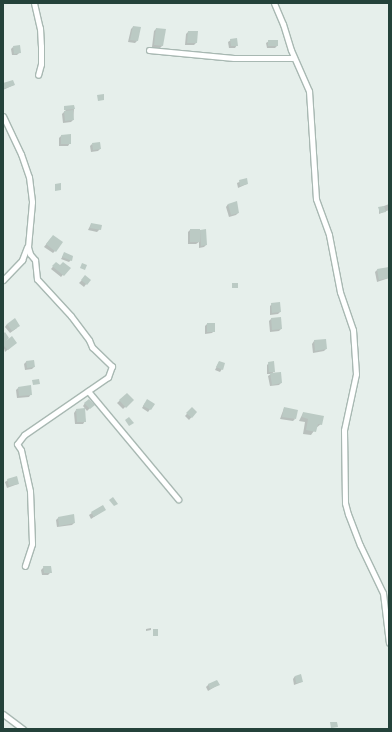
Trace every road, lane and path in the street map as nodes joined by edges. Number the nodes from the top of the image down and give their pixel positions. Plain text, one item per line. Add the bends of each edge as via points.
1 (34, 3) edge
2 (274, 3) edge
3 (149, 50) dead end
4 (294, 58) junction
5 (38, 75) dead end
6 (3, 116) edge
7 (28, 246) junction
8 (3, 280) edge
9 (88, 391) junction
10 (178, 499) dead end
11 (25, 566) dead end
12 (389, 643) edge
13 (3, 714) edge
14 (23, 729) edge

1 - 5 street via 40,28 41,64
2 - 4 street
3 - 4 street via 234,58
4 - 12 street via 309,91 316,199 333,251 340,292 353,330 356,374 344,430 346,503 360,545 383,593
6 - 7 street via 29,177 32,202
7 - 8 street via 22,260
7 - 9 street via 35,260 38,281 71,316 92,348 111,365 108,377
9 - 10 street
9 - 11 street via 24,435 17,444 22,450 30,491 32,544
13 - 14 street

